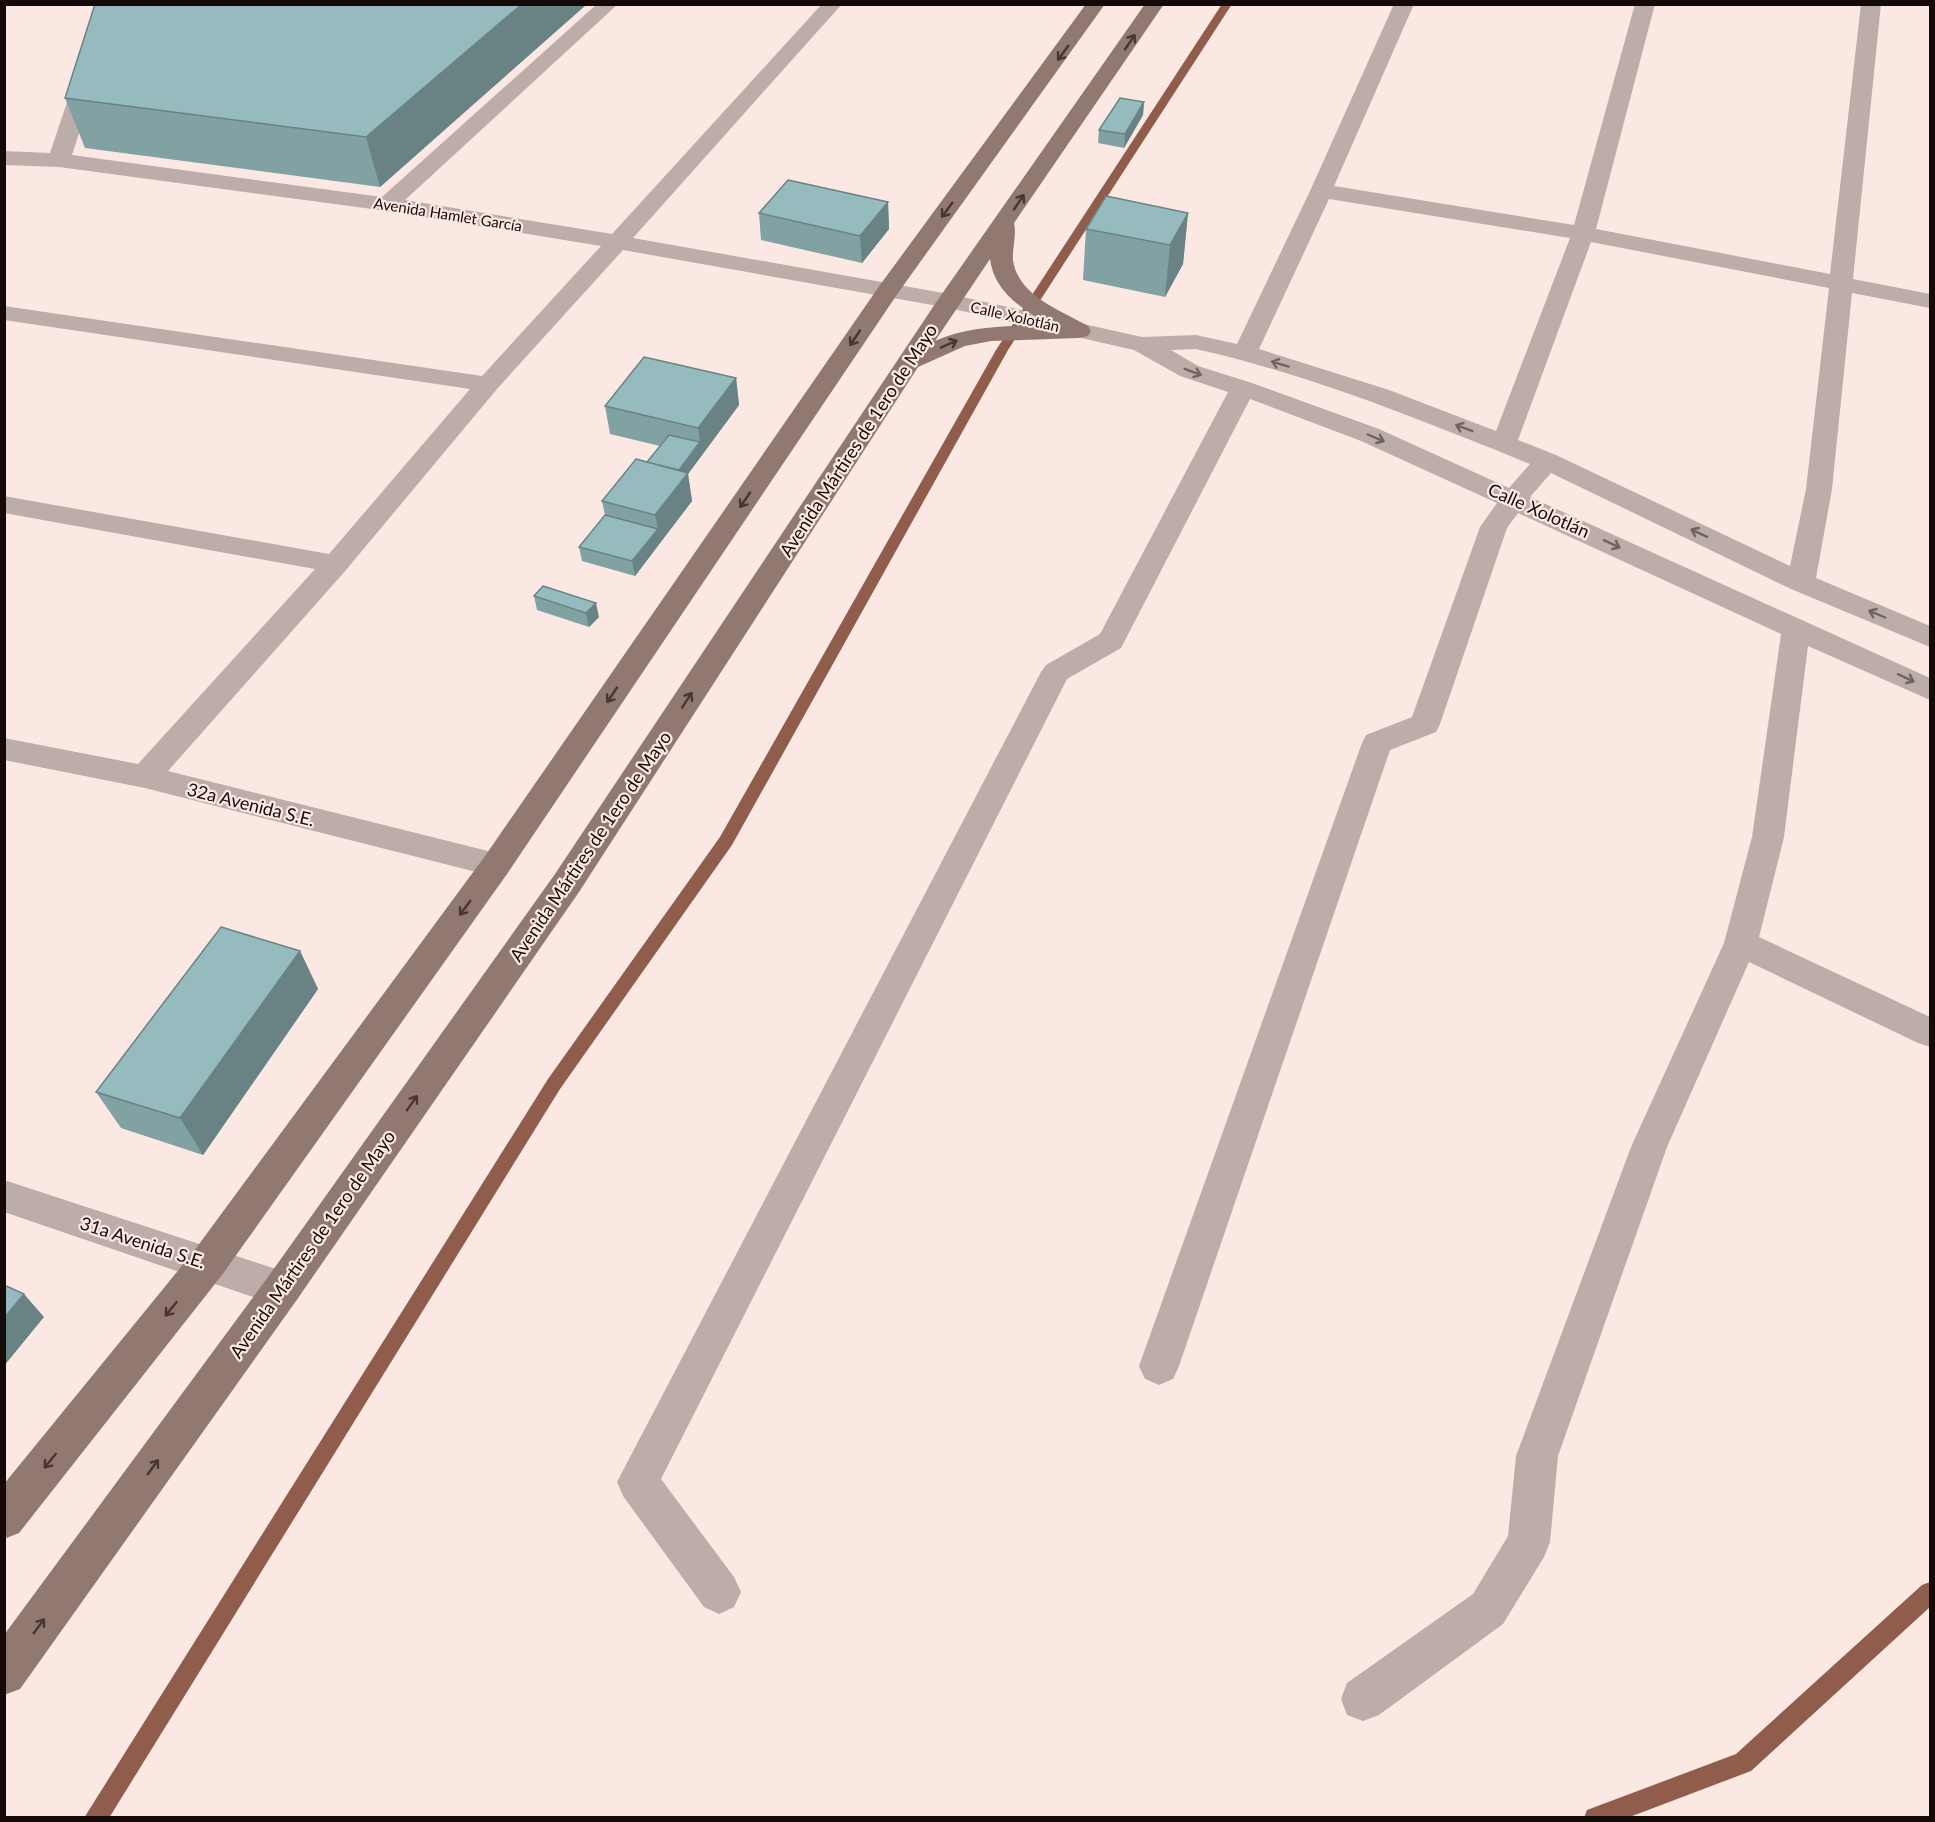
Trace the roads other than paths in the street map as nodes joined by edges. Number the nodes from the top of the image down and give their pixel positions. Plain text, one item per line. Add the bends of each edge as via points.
1 (110, 4) edge
2 (609, 4) edge
3 (833, 4) edge
4 (1096, 4) edge
5 (1155, 4) edge
6 (1404, 4) edge
7 (1645, 4) edge
8 (1871, 4) edge
9 (4, 158) edge
10 (59, 160) junction
11 (1321, 191) junction
12 (387, 204) junction
13 (1004, 225) junction
14 (1583, 233) junction
15 (618, 242) junction
16 (1842, 285) junction
17 (888, 290) junction
18 (1930, 301) edge
19 (949, 302) junction
20 (4, 313) edge
21 (1035, 320) junction
22 (996, 323) junction
23 (1142, 344) junction
24 (1245, 353) junction
25 (909, 362) junction
26 (488, 384) junction
27 (1243, 388) junction
28 (1504, 444) junction
29 (1547, 461) junction
30 (1514, 499) junction
31 (4, 504) edge
32 (336, 564) junction
33 (1801, 582) junction
34 (1796, 627) junction
35 (1930, 637) edge
36 (1930, 690) edge
37 (4, 749) edge
38 (145, 777) junction
39 (496, 865) junction
40 (1741, 943) junction
41 (1930, 1034) edge
42 (4, 1197) edge
43 (208, 1263) junction
44 (282, 1289) junction
45 (1159, 1366) dead end
46 (4, 1518) edge
47 (719, 1592) dead end
48 (4, 1673) edge
49 (1363, 1699) dead end

1 - 10 street
2 - 12 street
3 - 15 street
4 -> 17 main road
13 -> 5 main road, Avenida Mártires de 1ero de Mayo
6 - 11 street
7 - 14 street
8 - 16 street
9 - 10 street, Avenida Hamlet García
10 - 12 street, Avenida Hamlet García
11 - 14 street
11 - 24 street
12 - 15 street, Avenida Hamlet García
13 - 19 main road, Avenida Mártires de 1ero de Mayo
13 - 21 main road via 1004,274
14 - 16 street
14 - 28 street
15 - 17 street, Avenida Hamlet García
15 - 26 street
16 - 18 street
16 - 33 street via 1819,489
17 - 19 street, Calle Xolotlán
17 -> 39 main road
19 - 22 street, Calle Xolotlán
19 - 25 main road, Avenida Mártires de 1ero de Mayo
20 - 26 street
21 - 22 main road
21 - 23 street, Calle Xolotlán
25 -> 22 main road
23 - 24 street, Calle Xolotlán via 1196,342
23 -> 27 street, Calle Xolotlán via 1189,371
28 -> 24 street, Calle Xolotlán via 1380,395
44 -> 25 main road, Avenida Mártires de 1ero de Mayo via 567,883
26 - 32 street
27 -> 30 street, Calle Xolotlán via 1370,435
27 - 47 street via 1111,641 1056,672 638,1482
28 - 29 street, Calle Xolotlán
29 - 30 street
33 -> 29 street, Calle Xolotlán
30 -> 34 street, Calle Xolotlán
30 - 45 street via 1494,527 1425,724 1377,743
31 - 32 street
32 - 38 street
35 -> 33 street, Calle Xolotlán
34 -> 36 street, Calle Xolotlán
34 - 40 street via 1768,837
37 - 38 street, 32a Avenida S.E.
38 - 39 street, 32a Avenida S.E.
39 -> 43 main road
40 - 41 street
40 - 49 street via 1649,1147 1537,1456 1529,1542 1488,1609
42 - 43 street, 31a Avenida S.E.
43 - 44 street, 31a Avenida S.E.
43 -> 46 main road
48 -> 44 main road, Avenida Mártires de 1ero de Mayo

